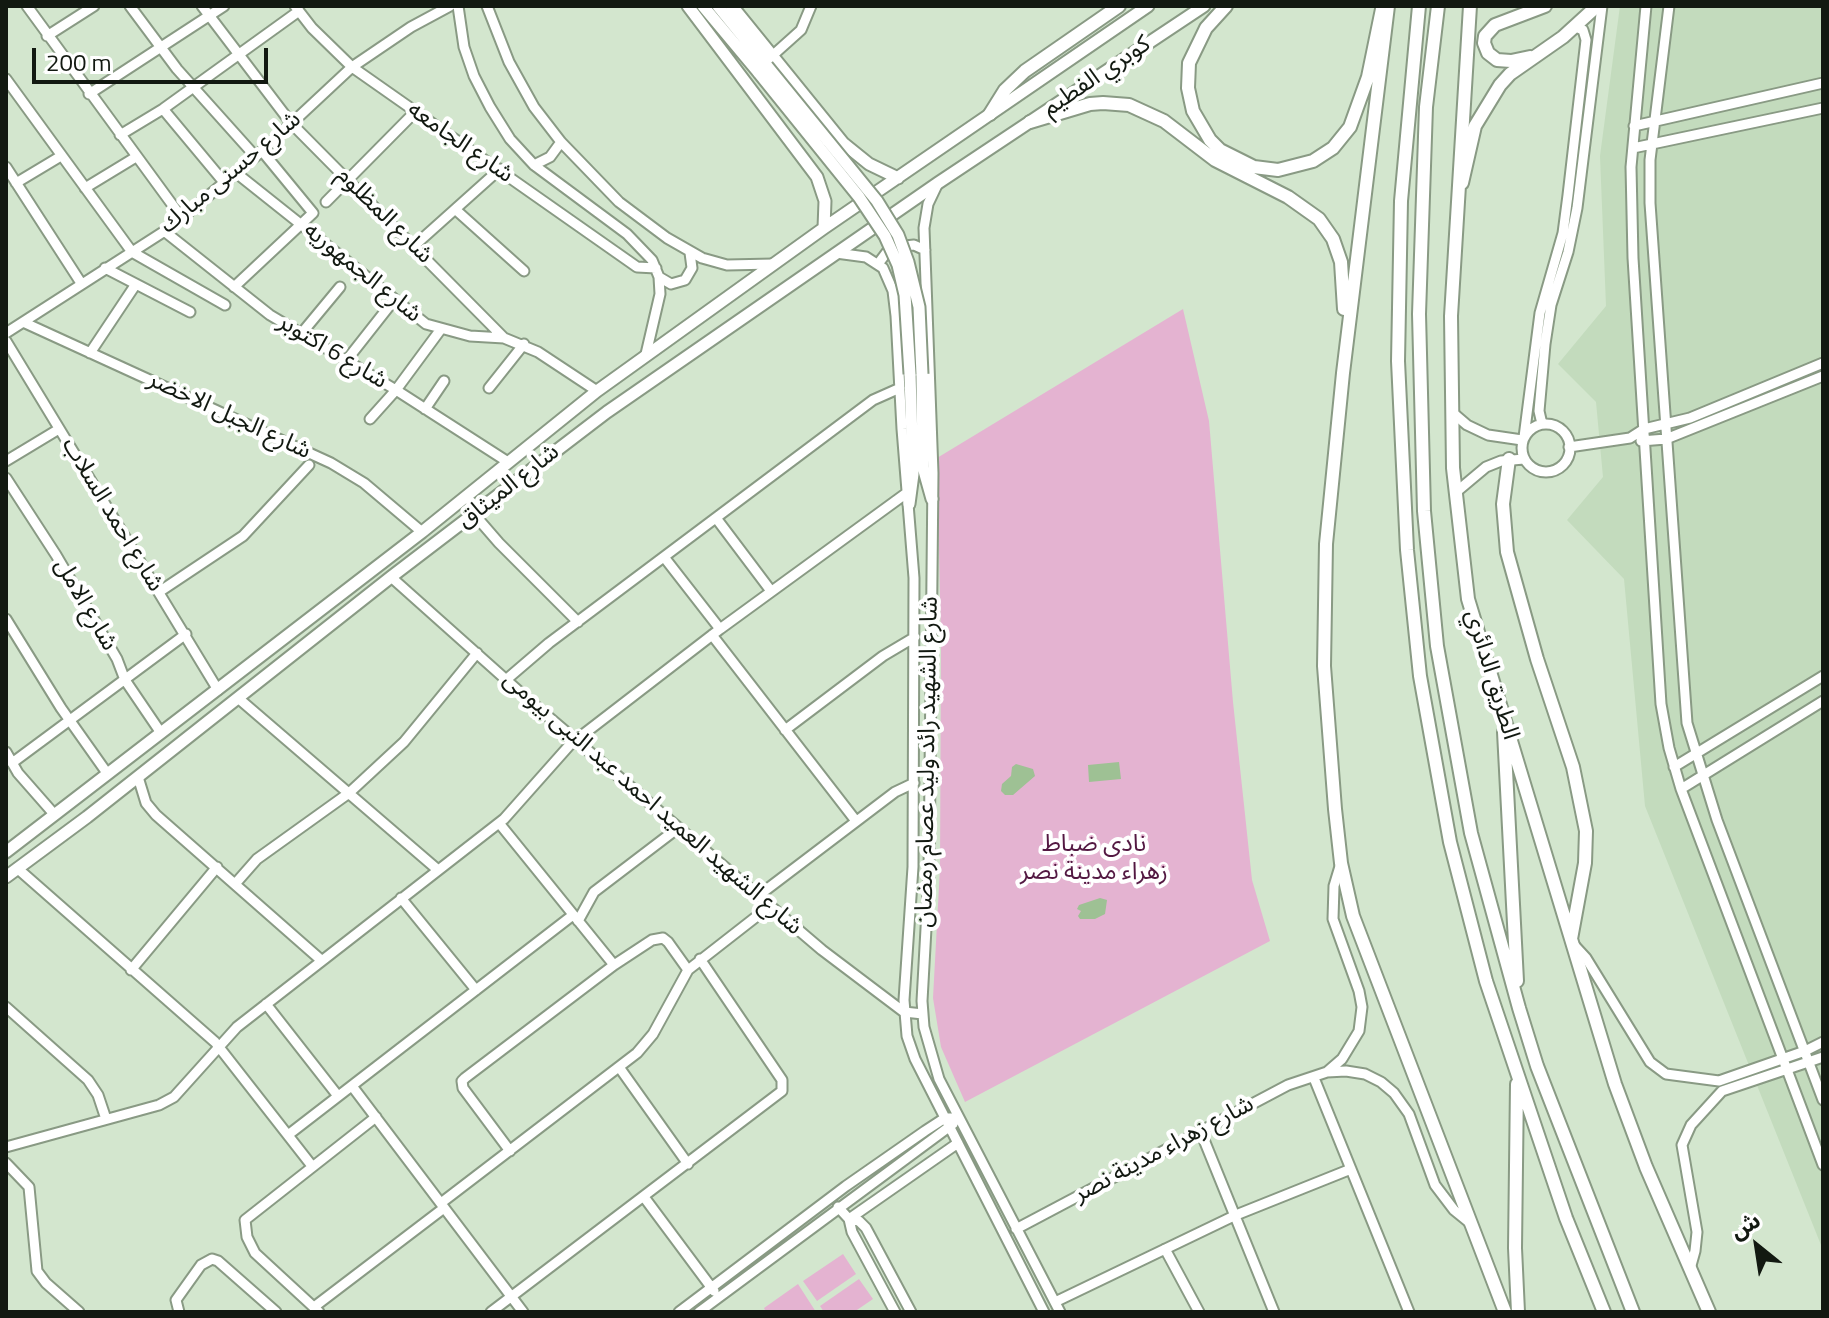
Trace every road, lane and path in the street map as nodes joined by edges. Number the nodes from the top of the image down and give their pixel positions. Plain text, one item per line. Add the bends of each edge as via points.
1 (27, 6) edge
2 (94, 6) edge
3 (130, 6) edge
4 (202, 6) edge
5 (224, 6) edge
6 (450, 6) edge
7 (458, 6) edge
8 (487, 6) edge
9 (688, 6) edge
10 (703, 6) edge
11 (718, 6) edge
12 (732, 6) edge
13 (811, 6) edge
14 (1119, 6) edge
15 (1148, 6) edge
16 (1204, 6) edge
17 (1226, 6) edge
18 (1386, 6) edge
19 (1419, 6) edge
20 (1438, 6) edge
21 (1470, 6) edge
22 (1545, 6) edge
23 (1600, 6) edge
24 (1646, 6) edge
25 (1669, 6) edge
26 (297, 8) edge
27 (209, 16) junction
28 (1576, 27) junction
29 (47, 36) junction
30 (160, 49) junction
31 (238, 55) junction
32 (1536, 55) junction
33 (766, 65) junction
34 (352, 67) junction
35 (1588, 71) junction
36 (6, 79) edge
37 (1823, 83) edge
38 (192, 88) junction
39 (89, 94) junction
40 (1823, 108) edge
41 (163, 109) junction
42 (415, 112) junction
43 (990, 114) junction
44 (1656, 121) junction
45 (1030, 122) junction
46 (291, 123) junction
47 (1634, 126) junction
48 (120, 135) junction
49 (561, 142) junction
50 (1652, 144) junction
51 (1633, 148) junction
52 (852, 151) junction
53 (258, 153) junction
54 (61, 156) junction
55 (136, 157) junction
56 (534, 165) junction
57 (6, 167) edge
58 (500, 169) junction
59 (235, 172) junction
60 (817, 177) junction
61 (898, 178) junction
62 (11, 181) edge
63 (223, 181) junction
64 (348, 182) junction
65 (938, 183) junction
66 (85, 188) junction
67 (1456, 197) junction
68 (326, 202) dead end
69 (456, 210) junction
70 (182, 218) junction
71 (301, 224) junction
72 (824, 228) junction
73 (164, 231) junction
74 (414, 246) junction
75 (925, 250) junction
76 (132, 252) junction
77 (690, 253) junction
78 (836, 253) junction
79 (773, 264) junction
80 (878, 264) junction
81 (105, 268) junction
82 (524, 271) dead end
83 (658, 273) junction
84 (81, 283) junction
85 (136, 284) junction
86 (234, 287) junction
87 (340, 287) dead end
88 (394, 300) junction
89 (225, 305) dead end
90 (190, 312) dead end
91 (23, 322) junction
92 (441, 329) junction
93 (6, 333) edge
94 (301, 334) junction
95 (504, 338) junction
96 (6, 341) edge
97 (524, 344) junction
98 (90, 353) junction
99 (646, 354) junction
100 (346, 361) junction
101 (1823, 363) edge
102 (1343, 373) junction
103 (916, 374) junction
104 (1823, 376) edge
105 (444, 381) dead end
106 (489, 388) dead end
107 (900, 388) junction
108 (396, 390) junction
109 (597, 391) junction
110 (425, 409) junction
111 (1453, 413) junction
112 (370, 419) dead end
113 (1542, 424) junction
114 (1665, 424) junction
115 (59, 429) junction
116 (1644, 429) junction
117 (1523, 438) junction
118 (1630, 438) junction
119 (1666, 439) junction
120 (1645, 442) junction
121 (1569, 447) junction
122 (1509, 459) junction
123 (1524, 459) junction
124 (6, 461) edge
125 (508, 462) junction
126 (309, 465) dead end
127 (6, 478) edge
128 (1455, 493) junction
129 (908, 498) junction
130 (932, 499) junction
131 (473, 513) junction
132 (716, 518) junction
133 (422, 532) junction
134 (664, 557) junction
135 (391, 577) junction
136 (771, 591) junction
137 (159, 592) junction
138 (6, 619) edge
139 (578, 622) junction
140 (716, 632) junction
141 (186, 634) junction
142 (915, 637) junction
143 (477, 653) junction
144 (930, 674) junction
145 (914, 675) junction
146 (1823, 676) edge
147 (507, 679) junction
148 (125, 680) junction
149 (218, 690) junction
150 (238, 698) junction
151 (1823, 701) edge
152 (1504, 718) junction
153 (69, 721) junction
154 (785, 730) junction
155 (161, 733) junction
156 (575, 740) junction
157 (6, 752) edge
158 (1695, 755) junction
159 (124, 760) junction
160 (12, 763) junction
161 (1674, 767) junction
162 (107, 773) junction
163 (139, 776) junction
164 (1702, 777) junction
165 (95, 782) junction
166 (914, 783) junction
167 (1681, 789) junction
168 (349, 793) junction
169 (111, 798) junction
170 (54, 814) junction
171 (856, 821) junction
172 (499, 823) junction
173 (678, 828) junction
174 (6, 852) edge
175 (1341, 863) junction
176 (217, 867) junction
177 (17, 868) junction
178 (438, 870) junction
179 (6, 877) edge
180 (235, 884) junction
181 (758, 896) junction
182 (401, 898) junction
183 (770, 906) junction
184 (575, 918) junction
185 (1570, 941) junction
186 (700, 959) junction
187 (321, 960) junction
188 (614, 965) junction
189 (131, 970) junction
190 (688, 970) junction
191 (476, 990) junction
192 (266, 1004) junction
193 (1519, 1008) junction
194 (7, 1009) edge
195 (904, 1012) junction
196 (923, 1014) junction
197 (1823, 1042) edge
198 (218, 1047) junction
199 (1805, 1051) junction
200 (1823, 1057) edge
201 (1784, 1058) junction
202 (1810, 1063) junction
203 (619, 1067) junction
204 (1787, 1069) junction
205 (1327, 1072) junction
206 (1517, 1076) junction
207 (1314, 1078) junction
208 (352, 1086) junction
209 (338, 1096) junction
210 (1823, 1100) edge
211 (376, 1117) junction
212 (958, 1118) junction
213 (106, 1119) junction
214 (948, 1123) junction
215 (1200, 1130) junction
216 (288, 1135) junction
217 (958, 1143) junction
218 (6, 1147) edge
219 (510, 1151) junction
220 (1822, 1159) edge
221 (6, 1163) edge
222 (688, 1164) junction
223 (312, 1166) junction
224 (1351, 1169) junction
225 (846, 1186) junction
226 (853, 1196) junction
227 (644, 1197) junction
228 (443, 1206) junction
229 (838, 1207) junction
230 (1236, 1215) junction
231 (849, 1219) junction
232 (1470, 1223) junction
233 (1016, 1229) junction
234 (1165, 1249) junction
235 (1690, 1269) junction
236 (711, 1288) junction
237 (511, 1297) junction
238 (718, 1297) junction
239 (1058, 1307) edge
240 (316, 1310) edge
241 (1041, 1311) edge
242 (79, 1312) edge
243 (179, 1312) edge
244 (276, 1312) edge
245 (491, 1312) edge
246 (523, 1312) edge
247 (679, 1312) edge
248 (699, 1312) edge
249 (895, 1312) edge
250 (911, 1312) edge
251 (1199, 1312) edge
252 (1274, 1312) edge
253 (1409, 1312) edge
254 (1505, 1312) edge
255 (1518, 1312) edge
256 (1604, 1312) edge
257 (1633, 1312) edge
258 (1709, 1312) edge

1 - 29 street
2 - 29 street
3 - 30 street
4 - 27 street, شارع المظلوم
5 - 27 street
6 - 34 street, شارع حسنى مبارك
7 - 56 street via 464,47 481,90 505,131
8 - 49 street via 516,77
9 - 60 main road
10 - 33 main road
11 - 33 main road
12 - 33 main road
13 - 33 street via 804,25
14 - 43 highway via 1025,71
15 - 43 main road, كوبري الفطيم
16 - 45 main road, كوبري الفطيم
17 - 18 highway via 1206,28 1189,63 1193,111 1220,150 1254,167 1278,170 1313,161 1350,127
18 - 102 highway
19 - 206 highway via 1401,201 1399,311 1411,592 1450,842
20 - 193 highway, الطريق الدائري via 1426,107 1419,314 1429,584 1461,787
21 - 67 highway, الطريق الدائري
22 - 32 highway via 1495,25 1485,36 1488,53 1497,60
23 - 28 highway
23 - 35 street
24 - 47 street
25 - 44 street
26 - 31 street
26 - 34 street, شارع الجامعه
27 - 30 street
27 - 31 street, شارع المظلوم
28 - 32 highway
28 - 35 street via 1586,36
29 - 39 street
30 - 38 street
30 - 39 street
31 - 38 street
31 - 46 street, شارع المظلوم
32 - 67 highway via 1510,74 1483,110
33 - 52 main road
33 - 103 main road, bridge via 885,236 905,295
34 - 42 street, شارع الجامعه
34 - 46 street, شارع حسنى مبارك
35 - 113 street via 1577,208 1547,330
35 - 117 street via 1565,220 1540,313
36 - 54 street
37 - 44 street
38 - 41 street
38 - 53 street
39 - 48 street
40 - 50 street
41 - 48 street
41 - 63 street
42 - 58 street, شارع الجامعه
42 - 64 street
43 - 61 main road, شارع الميثاق
44 - 47 street
44 - 50 street
45 - 65 main road, شارع الميثاق
45 - 102 highway via 1090,104 1142,109 1229,169 1311,211 1327,229 1341,262
46 - 53 street, شارع حسنى مبارك
46 - 64 street, شارع المظلوم
47 - 51 street
48 - 55 street
49 - 56 street via 550,157
49 - 77 street via 626,208
50 - 51 street
50 - 114 street via 1650,203
51 - 116 street via 1633,258
52 - 60 main road via 842,172
52 - 61 main road
53 - 59 street, شارع حسنى مبارك
53 - 71 street via 313,213
54 - 62 street
54 - 66 street
55 - 66 street
55 - 70 street
56 - 83 street via 627,234
57 - 62 street
58 - 69 street
58 - 83 street, شارع الجامعه via 637,267
59 - 63 street, شارع حسنى مبارك
59 - 71 street, شارع الجمهوريه
60 - 72 main road via 825,201
61 - 72 main road, شارع الميثاق
62 - 84 street
63 - 70 street, شارع حسنى مبارك
64 - 68 street
64 - 74 street, شارع المظلوم
65 - 75 street, شارع الشهيد رائد وليد عصام رمضان via 926,212
65 - 78 main road, شارع الميثاق
66 - 76 street
67 - 111 highway, الطريق الدائري
69 - 74 street
69 - 82 street
70 - 73 street, شارع حسنى مبارك
71 - 86 street
71 - 88 street, شارع الجمهوريه
72 - 79 main road, شارع الميثاق
73 - 76 street, شارع حسنى مبارك
73 - 86 street, شارع 6 اكتوبر
74 - 95 street, شارع المظلوم
75 - 80 street via 896,247
75 - 130 street, شارع الشهيد رائد وليد عصام رمضان
76 - 81 street, شارع حسنى مبارك
76 - 89 street
77 - 79 street via 727,265
77 - 83 street via 692,268 685,280 671,284
78 - 80 street
78 - 131 main road, شارع الميثاق via 633,393
79 - 99 main road, شارع الميثاق
80 - 107 street, شارع الشهيد رائد وليد عصام رمضان via 888,275 895,303
81 - 84 street, شارع حسنى مبارك
81 - 85 street
83 - 99 street via 659,302
84 - 91 street, شارع حسنى مبارك
85 - 90 street
85 - 98 street
86 - 94 street, شارع 6 اكتوبر
87 - 94 street
88 - 92 street, شارع الجمهوريه
88 - 100 street
91 - 93 street, شارع حسنى مبارك
91 - 98 street, شارع الجبل الاخضر
92 - 95 street, شارع الجمهوريه
92 - 108 street
94 - 100 street, شارع 6 اكتوبر
95 - 97 street, شارع المظلوم
96 - 115 street, شارع احمد السلاب
97 - 106 street
97 - 109 street, شارع المظلوم
98 - 133 street, شارع الجبل الاخضر via 342,469
99 - 109 main road, شارع الميثاق
100 - 108 street, شارع 6 اكتوبر
101 - 114 street
102 - 175 highway via 1323,602
103 - 129 main road
103 - 130 main road via 923,467
104 - 119 street
105 - 110 street
107 - 129 street, شارع الشهيد رائد وليد عصام رمضان
107 - 132 street via 873,400
108 - 110 street, شارع 6 اكتوبر
108 - 112 street
109 - 125 main road, شارع الميثاق
110 - 125 street, شارع 6 اكتوبر
111 - 117 street via 1488,435
111 - 128 highway, الطريق الدائري
113 - 117 street
113 - 121 street via 1564,432
114 - 116 street
114 - 119 street
115 - 124 street
115 - 137 street, شارع احمد السلاب
116 - 118 street
116 - 120 street
117 - 123 street
118 - 120 street
118 - 121 street
119 - 120 street
119 - 158 street via 1687,723
120 - 161 street via 1661,704
121 - 123 street via 1562,466 1552,472 1531,468
122 - 123 street
122 - 128 street via 1479,471
122 - 185 highway via 1503,504 1507,552 1573,767 1586,831
125 - 133 main road, شارع الميثاق
126 - 137 street via 243,536
127 - 148 street, شارع الامل
128 - 152 highway, الطريق الدائري via 1468,599
129 - 136 street
129 - 142 street, شارع الشهيد رائد وليد عصام رمضان
130 - 144 street, شارع الشهيد رائد وليد عصام رمضان
131 - 135 main road, شارع الميثاق
131 - 139 street
132 - 134 street
132 - 136 street
133 - 149 main road, شارع الميثاق
134 - 139 street
134 - 140 street
135 - 143 street, شارع الشهيد العميد احمد عبد النبى بيومى
135 - 150 main road, شارع الميثاق
136 - 140 street
137 - 141 street, شارع احمد السلاب
138 - 153 street
139 - 147 street
140 - 154 street
140 - 156 street
141 - 148 street
141 - 149 street, شارع احمد السلاب
142 - 145 street, شارع الشهيد رائد وليد عصام رمضان
142 - 154 street
143 - 147 street, شارع الشهيد العميد احمد عبد النبى بيومى
143 - 168 street via 411,735
144 - 145 street
144 - 196 street, شارع الشهيد رائد وليد عصام رمضان
145 - 166 street, شارع الشهيد رائد وليد عصام رمضان
146 - 158 street
147 - 156 street, شارع الشهيد العميد احمد عبد النبى بيومى
148 - 153 street
148 - 155 street, شارع الامل
149 - 155 main road, شارع الميثاق
150 - 163 main road, شارع الميثاق
150 - 168 street
151 - 164 street
152 - 185 highway, الطريق الدائري
152 - 193 highway
153 - 160 street
153 - 162 street
154 - 171 street
155 - 159 main road, شارع الميثاق
156 - 172 street
156 - 173 street, شارع الشهيد العميد احمد عبد النبى بيومى
157 - 160 street
158 - 161 street
158 - 164 street
159 - 162 main road, شارع الميثاق
159 - 163 main road via 128,771
160 - 170 street
161 - 167 street
162 - 165 main road, شارع الميثاق
163 - 169 main road, شارع الميثاق
163 - 176 street via 150,809
164 - 167 street
164 - 199 street
165 - 169 main road via 107,787
165 - 170 main road, شارع الميثاق
166 - 171 street
166 - 195 street, شارع الشهيد رائد وليد عصام رمضان
167 - 201 street
168 - 178 street
168 - 180 street via 257,859
169 - 177 main road, شارع الميثاق
170 - 174 main road, شارع الميثاق
171 - 181 street
172 - 178 street
172 - 184 street
173 - 181 street, شارع الشهيد العميد احمد عبد النبى بيومى
173 - 184 street via 594,892
175 - 205 street via 1333,919 1359,991 1362,1016 1352,1046
175 - 232 highway via 1365,952
176 - 180 street
176 - 189 street
177 - 179 main road, شارع الميثاق
177 - 189 street
178 - 182 street
180 - 187 street
181 - 183 street, شارع الشهيد العميد احمد عبد النبى بيومى
182 - 187 street
182 - 191 street
183 - 186 street
183 - 195 street, شارع الشهيد العميد احمد عبد النبى بيومى
184 - 188 street
184 - 191 street
185 - 201 street via 1661,1072 1719,1081
185 - 235 highway, الطريق الدائري via 1615,1084
186 - 190 street
186 - 222 street via 784,1086
187 - 192 street
188 - 190 street via 657,938 668,942
188 - 219 street via 462,1081
189 - 198 street
190 - 203 street via 653,1034
191 - 208 street
192 - 198 street
192 - 209 street
193 - 257 highway, الطريق الدائري
194 - 213 street via 88,1080
195 - 196 street
195 - 214 street, شارع الشهيد رائد وليد عصام رمضان via 915,1059
196 - 212 street, شارع الشهيد رائد وليد عصام رمضان via 934,1066
197 - 199 street
198 - 213 street via 174,1097
198 - 216 street
199 - 201 street
199 - 202 street
200 - 202 street
201 - 204 street
202 - 204 street
202 - 210 street
203 - 219 street
203 - 222 street
204 - 220 street
204 - 235 street via 1722,1091 1684,1137 1697,1232
205 - 207 street, شارع زهراء مدينة نصر
205 - 232 street via 1365,1074 1394,1093 1409,1114 1435,1185
206 - 255 highway
206 - 256 highway
207 - 215 street, شارع زهراء مدينة نصر via 1288,1085
207 - 224 street
208 - 209 street
208 - 211 street
209 - 216 street
211 - 223 street
211 - 228 street
212 - 214 street
212 - 233 street, شارع الشهيد رائد وليد عصام رمضان
213 - 218 street
214 - 217 street, شارع الشهيد رائد وليد عصام رمضان
214 - 225 street
214 - 226 street
215 - 230 street
215 - 233 street, شارع زهراء مدينة نصر
216 - 223 street
217 - 231 street
217 - 241 street, شارع الشهيد رائد وليد عصام رمضان
219 - 228 street
221 - 242 street via 29,1187 37,1271
222 - 227 street
223 - 240 street via 248,1215 244,1224 255,1253
224 - 230 street
224 - 253 street
225 - 226 street
225 - 236 street
226 - 229 street
227 - 236 street
227 - 237 street
228 - 237 street
228 - 240 street
229 - 231 street
229 - 238 street
230 - 234 street
230 - 252 street
231 - 249 street
231 - 250 street via 866,1228
232 - 254 highway
233 - 239 street, شارع الشهيد رائد وليد عصام رمضان
234 - 239 street
234 - 251 street
235 - 258 highway, الطريق الدائري
236 - 238 street
236 - 247 street
237 - 245 street
237 - 246 street
238 - 248 street
243 - 244 street via 176,1300 201,1265 212,1259

